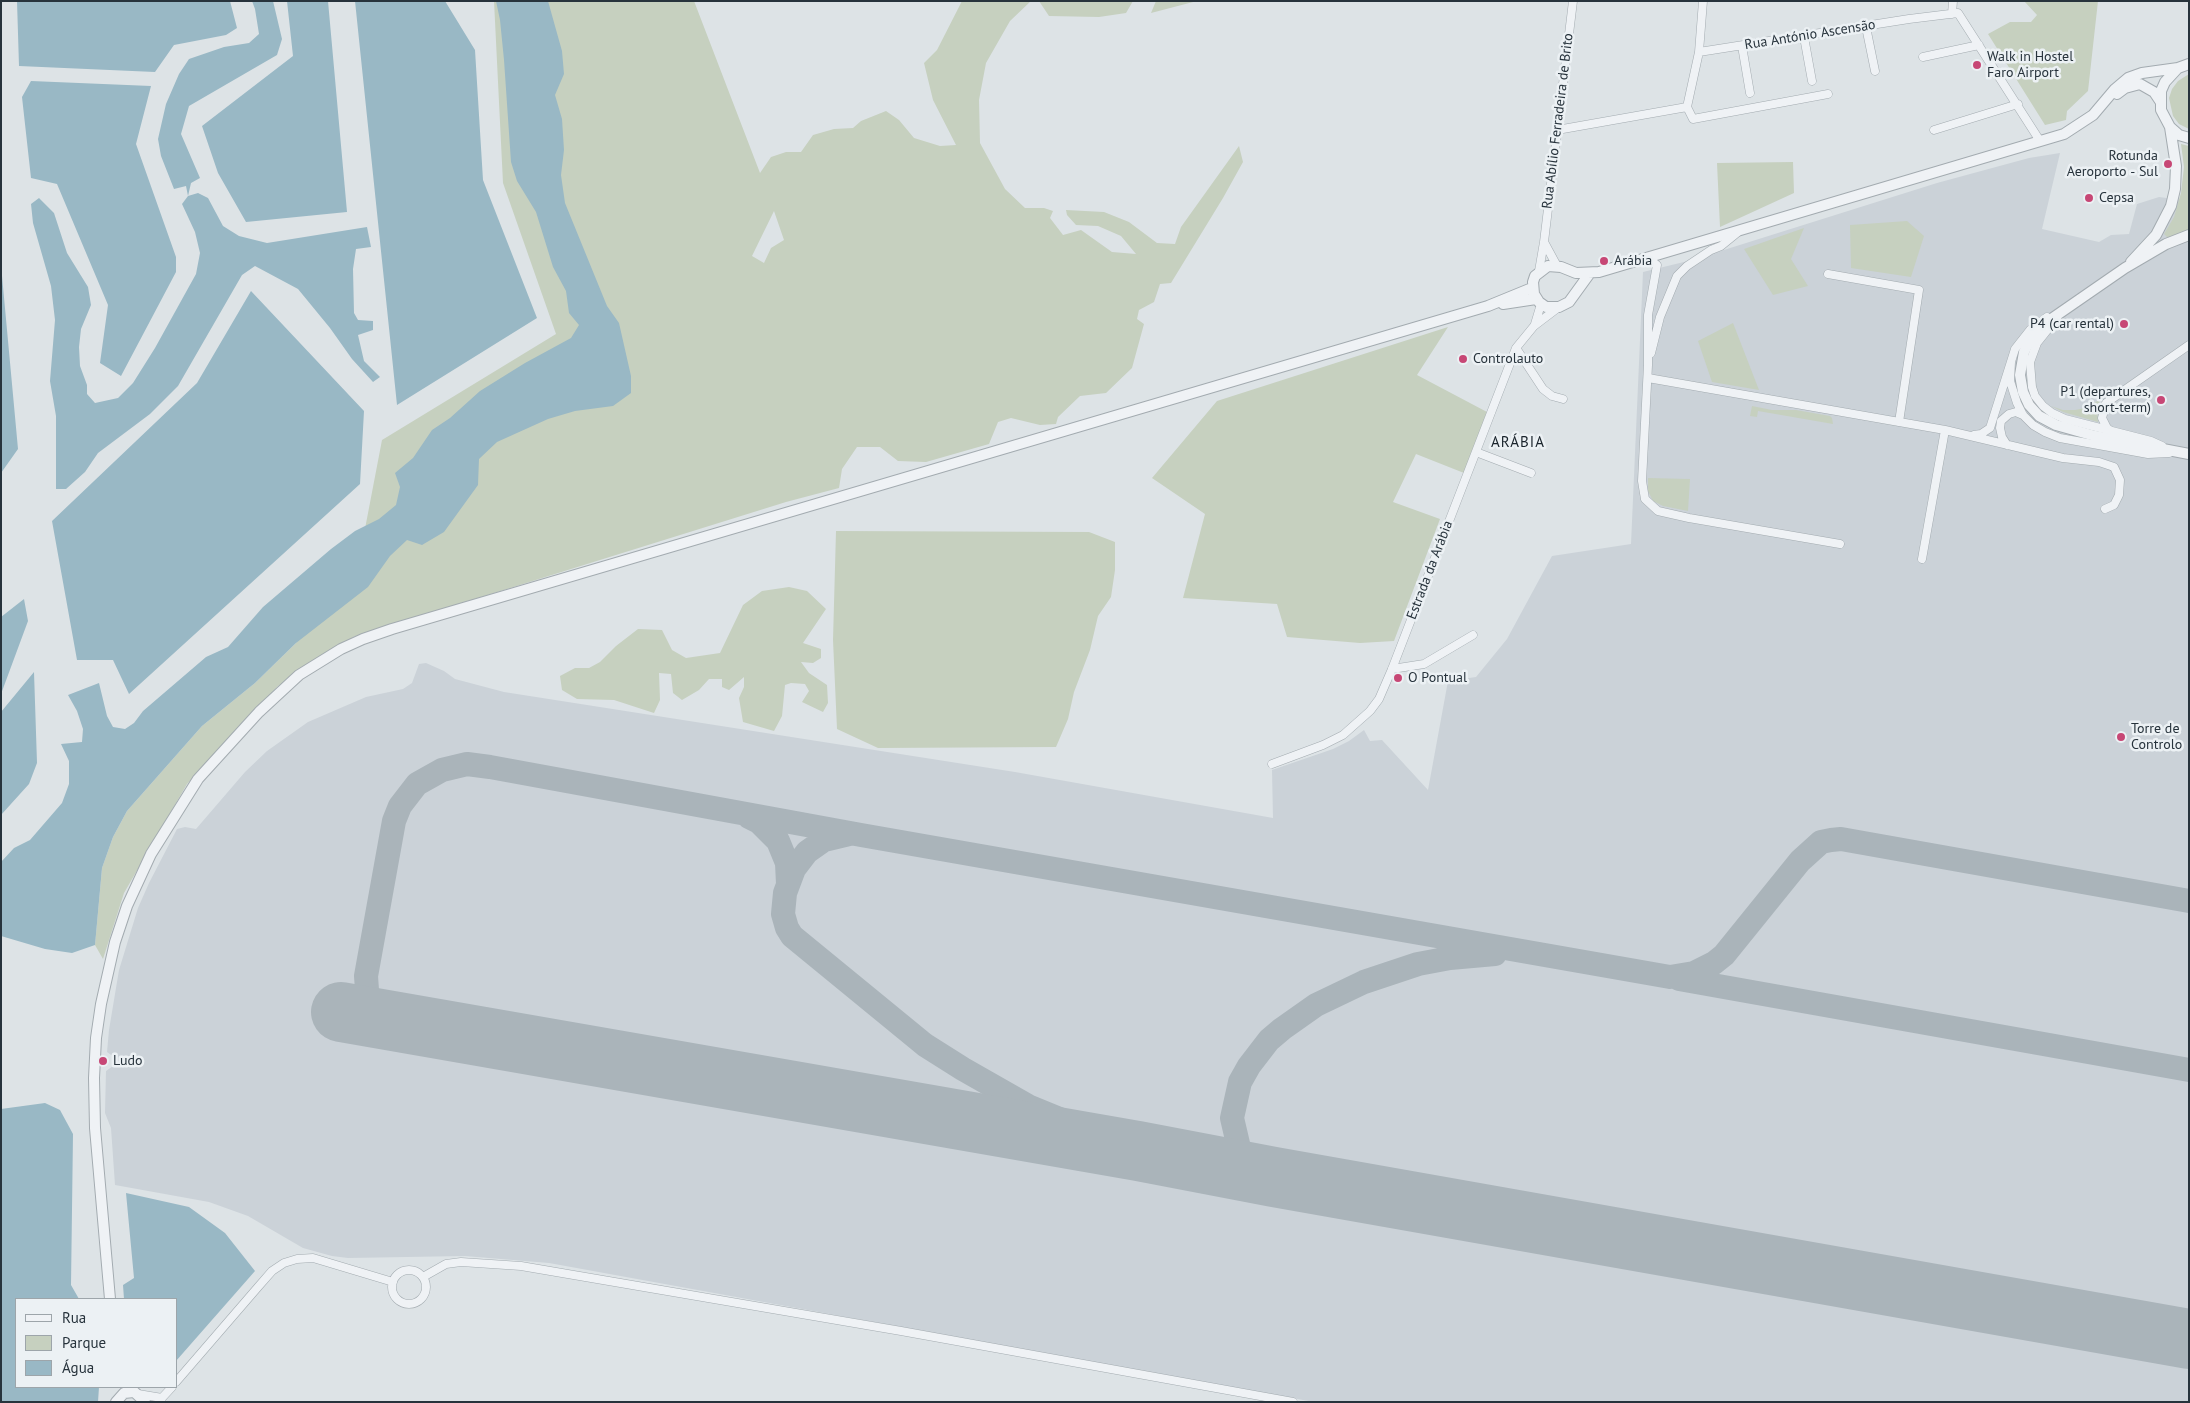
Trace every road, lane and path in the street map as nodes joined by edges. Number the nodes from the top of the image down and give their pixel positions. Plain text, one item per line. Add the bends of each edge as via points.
1 (1573, 1) edge
2 (1703, 1) edge
3 (1953, 1) edge
4 (1952, 14) junction
5 (1866, 27) junction
6 (1804, 37) junction
7 (1979, 45) junction
8 (1742, 46) junction
9 (1699, 52) junction
10 (1923, 57) dead end
11 (2189, 64) edge
12 (2178, 68) junction
13 (1874, 71) dead end
14 (1812, 82) dead end
15 (1750, 93) dead end
16 (1828, 94) dead end
17 (2160, 101) junction
18 (2104, 103) junction
19 (2018, 104) junction
20 (1687, 107) junction
21 (2170, 127) junction
22 (1557, 130) junction
23 (1934, 130) dead end
24 (2189, 138) edge
25 (2040, 141) junction
26 (1740, 230) junction
27 (2189, 235) edge
28 (1544, 242) junction
29 (1647, 257) junction
30 (1561, 267) junction
31 (2126, 268) junction
32 (1539, 271) junction
33 (1590, 273) junction
34 (1828, 274) dead end
35 (1532, 288) junction
36 (1574, 292) junction
37 (1538, 301) junction
38 (1488, 306) junction
39 (2069, 306) junction
40 (1559, 307) junction
41 (1534, 326) junction
42 (2189, 345) edge
43 (1516, 348) junction
44 (2011, 362) junction
45 (1648, 365) junction
46 (1648, 378) junction
47 (1563, 399) dead end
48 (2023, 414) junction
49 (1899, 422) junction
50 (1944, 430) junction
51 (2114, 432) junction
52 (1970, 435) junction
53 (2007, 445) junction
54 (1476, 452) junction
55 (2176, 452) junction
56 (2189, 454) edge
57 (1531, 473) dead end
58 (2105, 509) dead end
59 (1840, 544) dead end
60 (1922, 559) dead end
61 (1473, 635) dead end
62 (1392, 670) junction
63 (1272, 764) dead end
64 (423, 1277) junction
65 (392, 1282) junction
66 (110, 1298) edge
67 (178, 1380) edge
68 (171, 1388) edge
69 (136, 1394) edge
70 (117, 1400) edge
71 (160, 1400) edge
72 (1293, 1402) edge

1 - 22 street, Rua Abílio Ferradeira de Brito
2 - 9 street
3 - 4 street
4 - 5 street, Rua António Ascensão
4 - 7 street via 1958,13
5 - 6 street, Rua António Ascensão
5 - 13 street
6 - 8 street, Rua António Ascensão
6 - 14 street
7 - 10 street
7 - 19 street
8 - 9 street, Rua António Ascensão
8 - 15 street
9 - 20 street
11 - 12 street
12 - 17 street via 2165,82
12 - 18 street via 2128,78
16 - 20 street via 1693,119
17 - 18 street via 2148,87 2132,84
17 - 21 street via 2164,119
18 - 25 street via 2075,128
19 - 23 street
19 - 25 street
20 - 22 street
21 - 24 street
21 - 31 street via 2176,166 2170,206 2156,235
22 - 28 street, Rua Abílio Ferradeira de Brito
25 - 26 street
26 - 29 street
26 - 45 street via 1677,276 1660,317
27 - 31 street via 2166,244
28 - 30 street
28 - 32 street, Rua Abílio Ferradeira de Brito
29 - 33 street
29 - 45 street via 1657,265 1648,315
30 - 32 street via 1548,266
30 - 33 street via 1576,273
30 - 36 street via 1572,276
31 - 39 street
32 - 35 street
33 - 36 street
34 - 49 street via 1919,290
35 - 37 street
35 - 38 street
36 - 40 street via 1569,302
37 - 38 street
37 - 40 street via 1546,307
37 - 41 street
38 - 66 street via 392,629 341,649 299,675 259,712 198,779 151,854 127,906 115,942 101,1004 94,1078 95,1128
39 - 44 street via 2030,330 2015,349
39 - 51 street via 2032,353 2032,387 2039,401 2052,413
39 - 55 street via 2044,324 2024,352 2020,374 2029,404 2039,416 2056,425
40 - 41 street
41 - 43 street, Estrada da Arábia
42 - 51 street via 2106,403 2102,418 2107,428
43 - 47 street via 1543,389
43 - 54 street, Estrada da Arábia
44 - 48 street via 2012,390
44 - 52 street via 1990,428 1981,434
45 - 46 street
46 - 49 street
46 - 59 street via 1642,491 1650,505 1658,511 1689,518
48 - 53 street via 2016,412 2004,416 2000,428
48 - 55 street via 2033,425 2060,438 2148,454
49 - 50 street
50 - 52 street
50 - 60 street
51 - 55 street via 2151,441
52 - 53 street
53 - 58 street via 2114,467 2120,480 2119,494 2114,505
54 - 57 street
54 - 62 street, Estrada da Arábia
55 - 56 street
61 - 62 street via 1424,664
62 - 63 street, Estrada da Arábia via 1370,711 1343,735
64 - 65 street via 408,1270 398,1273
64 - 65 street via 426,1286 423,1296 410,1304 395,1297
64 - 72 street via 434,1269 454,1263 521,1266 911,1332
65 - 67 street via 313,1258 284,1263 272,1271
68 - 71 street
69 - 70 street via 124,1393
69 - 71 street

